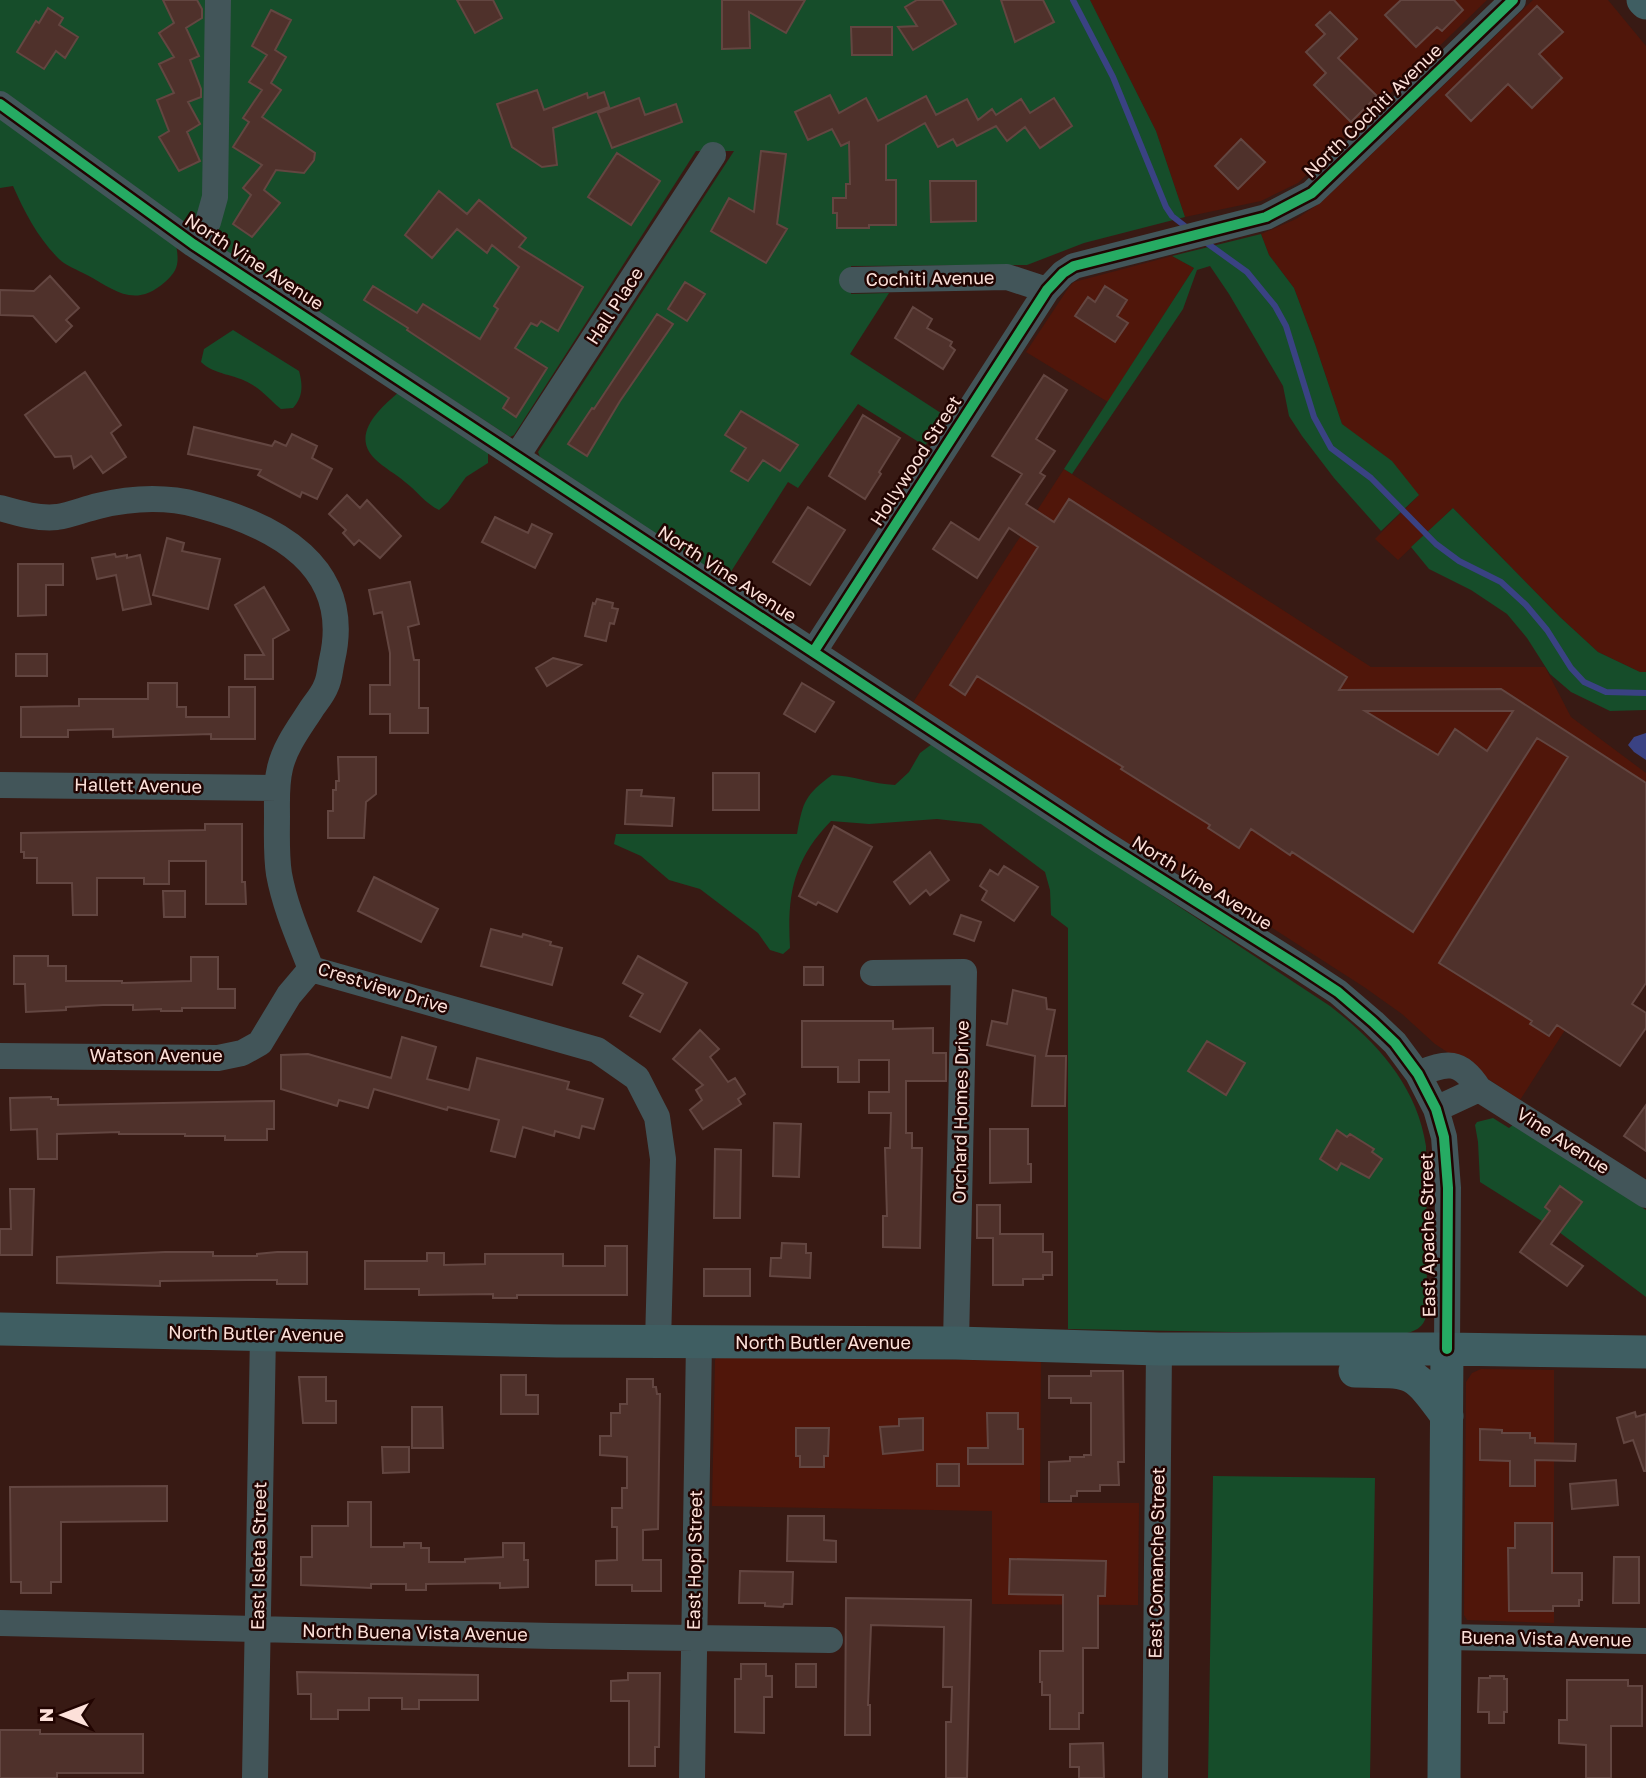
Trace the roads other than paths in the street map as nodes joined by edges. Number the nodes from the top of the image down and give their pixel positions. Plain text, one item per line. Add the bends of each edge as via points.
1 (218, 0) edge
2 (1513, 0) edge
3 (0, 104) edge
4 (713, 155) dead end
5 (193, 244) junction
6 (852, 280) dead end
7 (1047, 290) junction
8 (517, 456) junction
9 (0, 509) edge
10 (814, 651) junction
11 (0, 785) edge
12 (277, 788) junction
13 (311, 969) junction
14 (873, 973) dead end
15 (0, 1056) edge
16 (1420, 1079) junction
17 (1479, 1089) junction
18 (1436, 1110) junction
19 (1646, 1195) edge
20 (0, 1329) edge
21 (263, 1334) junction
22 (658, 1342) junction
23 (699, 1342) junction
24 (956, 1343) junction
25 (1159, 1349) junction
26 (1447, 1349) junction
27 (1286, 1350) junction
28 (1646, 1352) edge
29 (1447, 1416) junction
30 (0, 1623) edge
31 (258, 1629) junction
32 (694, 1637) junction
33 (1445, 1637) junction
34 (830, 1640) dead end
35 (1646, 1641) edge
36 (255, 1778) edge
37 (692, 1778) edge
38 (1155, 1778) edge
39 (1444, 1778) edge

1 - 5 street via 215,197 208,222
2 - 7 street, North Cochiti Avenue via 1312,193 1266,217 1074,266
3 - 5 street, North Vine Avenue
4 - 8 street, Hall Place
5 - 8 street, North Vine Avenue
6 - 7 street, Cochiti Avenue via 1007,277
7 - 10 street, Hollywood Street
8 - 10 street, North Vine Avenue
9 - 12 street, Crestview Drive via 58,517 131,500 194,504 262,526 307,557 329,591 336,622 335,647 326,687 285,751
10 - 16 street, North Vine Avenue via 1338,992 1395,1043
11 - 12 street, Hallett Avenue
12 - 13 street, Crestview Drive via 279,873
13 - 15 street, Watson Avenue via 260,1043 242,1053 218,1058
13 - 22 street, Crestview Drive via 597,1050 637,1078 657,1117 663,1159
14 - 24 street, Orchard Homes Drive via 964,972
16 - 17 street, Vine Avenue via 1448,1064 1471,1076
16 - 18 street, East Apache Street
17 - 18 street
17 - 19 street, Vine Avenue
18 - 26 street, East Apache Street via 1447,1162
20 - 21 main road, North Butler Avenue
21 - 22 main road, North Butler Avenue
21 - 31 street, East Isleta Street
22 - 23 main road, North Butler Avenue
23 - 24 main road, North Butler Avenue
23 - 32 street, East Hopi Street
24 - 25 main road, North Butler Avenue
25 - 27 main road, North Butler Avenue
25 - 38 street, East Comanche Street
26 - 27 main road, North Butler Avenue
26 - 28 main road, North Butler Avenue
26 - 29 main road, East Apache Street
27 - 29 main road via 1333,1370 1409,1374
29 - 33 main road, East Apache Street
30 - 31 street, North Buena Vista Avenue
31 - 32 street, North Buena Vista Avenue
31 - 36 street, East Isleta Street
32 - 34 street, North Buena Vista Avenue
32 - 37 street, East Hopi Street
33 - 35 street, Buena Vista Avenue
33 - 39 main road, East Apache Street

